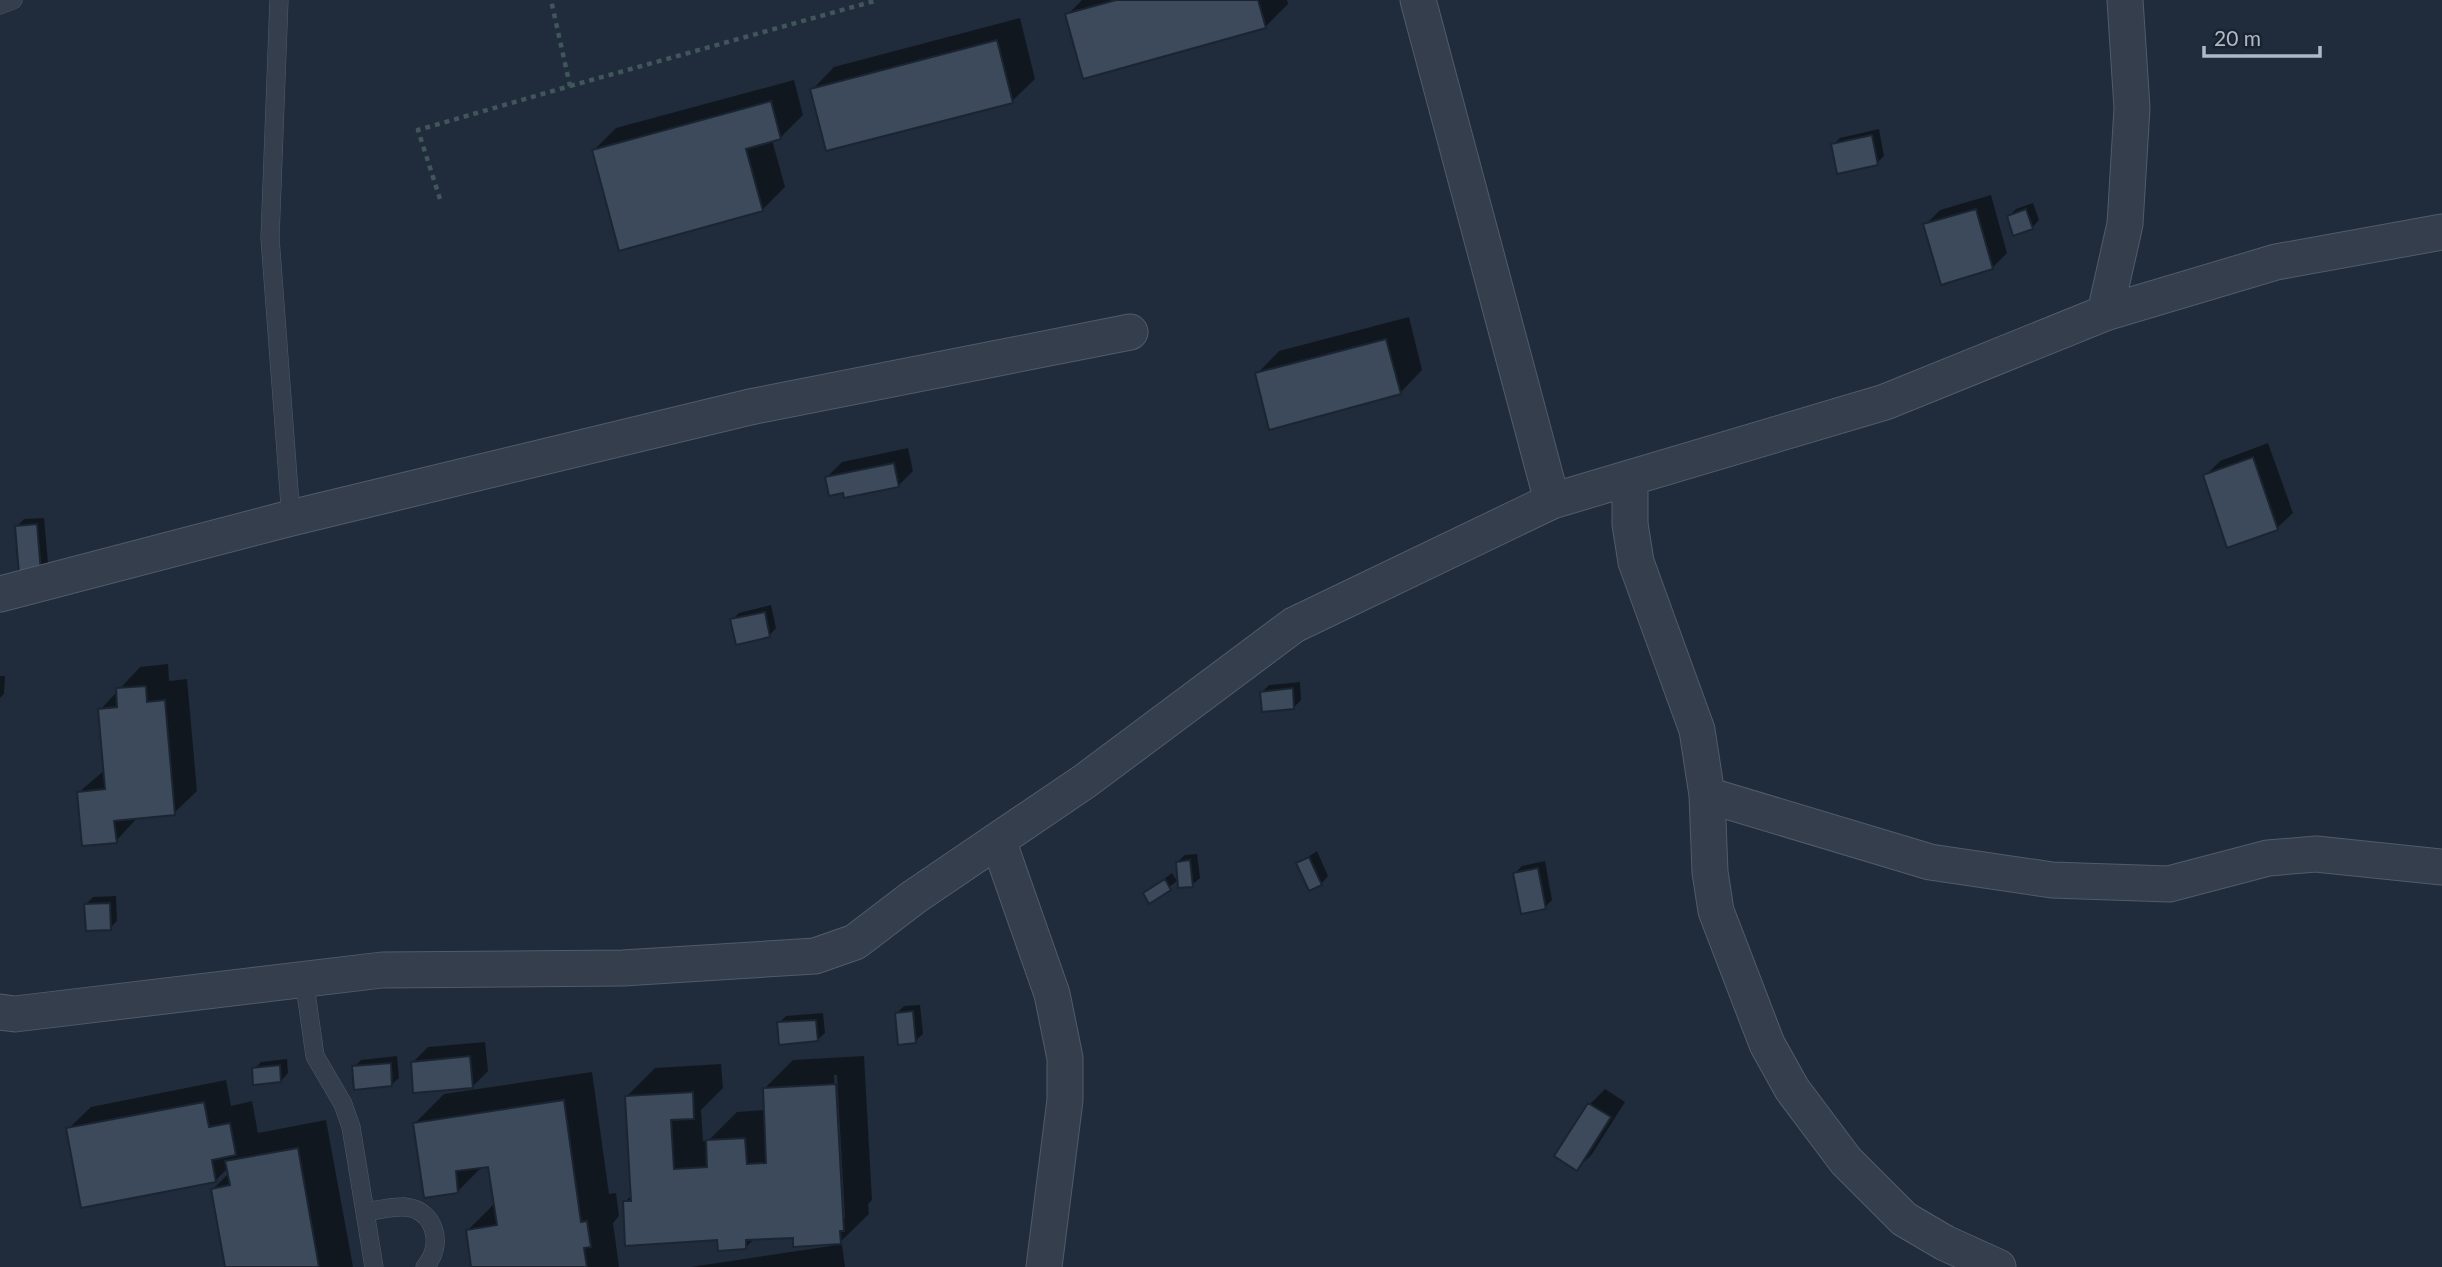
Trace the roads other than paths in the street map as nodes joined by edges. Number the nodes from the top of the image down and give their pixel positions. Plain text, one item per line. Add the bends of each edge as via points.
1 (13, 0) edge
2 (279, 0) edge
3 (1418, 0) edge
4 (2126, 0) edge
5 (0, 5) edge
6 (2442, 232) edge
7 (2105, 313) junction
8 (1130, 332) dead end
9 (1630, 478) junction
10 (1552, 501) junction
11 (291, 518) junction
12 (0, 594) edge
13 (1707, 795) junction
14 (998, 840) junction
15 (2442, 867) edge
16 (304, 979) junction
17 (0, 1013) edge
18 (365, 1212) junction
19 (374, 1267) edge
20 (425, 1267) edge
21 (1044, 1267) edge
22 (1998, 1267) edge

1 - 5 lane
2 - 11 lane via 270,238
3 - 10 street
4 - 7 street via 2132,108 2125,224
6 - 7 street via 2276,262
7 - 9 street via 1885,402
8 - 11 street via 750,407
9 - 10 street
9 - 13 street via 1636,562 1697,730
10 - 14 street via 1294,625
11 - 12 street
13 - 15 street via 1930,862 2052,880 2169,884 2268,858 2316,854
13 - 22 street via 1716,911 1767,1044 1792,1089 1846,1161 1905,1219
14 - 16 street via 855,942 815,956 623,968 382,970
14 - 21 street via 1052,994 1065,1058 1065,1100
16 - 17 street
16 - 18 lane via 315,1055 351,1127
18 - 19 lane
18 - 20 lane via 401,1206 428,1218 436,1244

